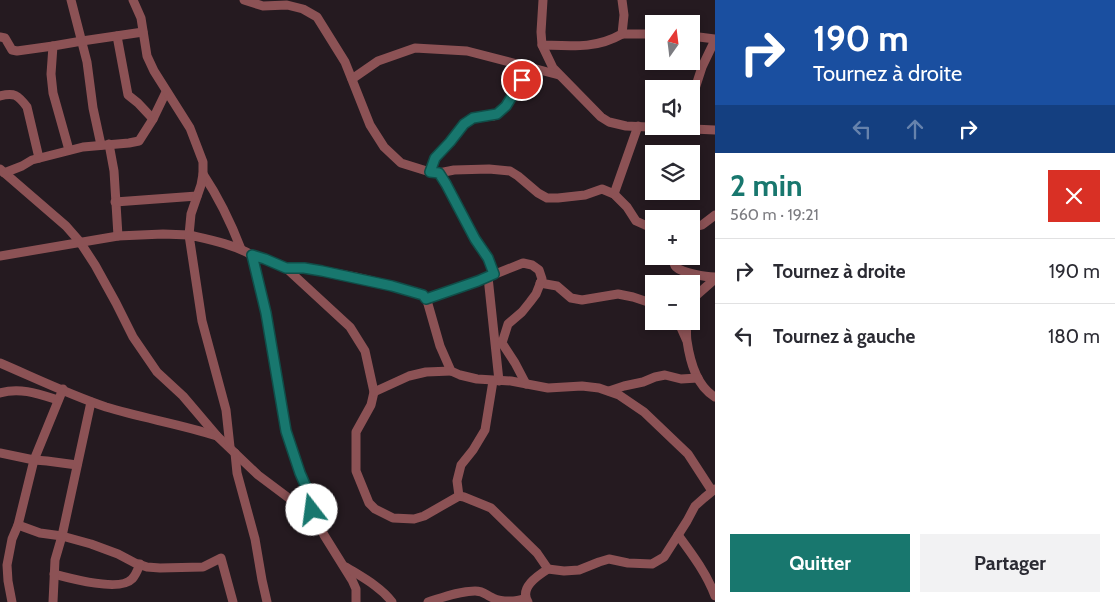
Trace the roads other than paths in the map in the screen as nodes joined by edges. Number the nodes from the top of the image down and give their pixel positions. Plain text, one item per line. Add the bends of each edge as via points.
1 (71, 0) edge
2 (132, 0) edge
3 (244, 0) edge
4 (543, 0) edge
5 (622, 0) edge
6 (143, 32) junction
7 (622, 34) junction
8 (645, 34) edge
9 (118, 36) junction
10 (0, 37) edge
11 (700, 38) edge
12 (715, 40) edge
13 (82, 41) junction
14 (542, 45) junction
15 (53, 46) junction
16 (530, 68) junction
17 (559, 75) junction
18 (352, 78) junction
19 (698, 80) edge
20 (166, 92) junction
21 (0, 96) edge
22 (153, 119) junction
23 (638, 126) junction
24 (645, 126) edge
25 (700, 129) edge
26 (715, 130) edge
27 (105, 145) junction
28 (69, 150) junction
29 (39, 158) junction
30 (2, 171) edge
31 (434, 173) junction
32 (203, 174) junction
33 (614, 194) junction
34 (197, 196) junction
35 (116, 202) junction
36 (715, 215) edge
37 (700, 225) edge
38 (645, 226) edge
39 (189, 235) junction
40 (118, 236) junction
41 (80, 242) junction
42 (242, 249) junction
43 (252, 255) junction
44 (0, 256) edge
45 (675, 265) edge
46 (286, 268) junction
47 (491, 276) junction
48 (715, 278) edge
49 (540, 283) junction
50 (700, 292) edge
51 (426, 299) junction
52 (645, 301) edge
53 (682, 330) edge
54 (688, 330) edge
55 (687, 339) junction
56 (0, 363) edge
57 (451, 371) junction
58 (698, 378) junction
59 (496, 381) junction
60 (526, 384) junction
61 (63, 390) junction
62 (609, 391) junction
63 (374, 392) junction
64 (0, 393) edge
65 (715, 397) edge
66 (58, 400) junction
67 (91, 402) junction
68 (217, 436) junction
69 (232, 450) junction
70 (0, 453) edge
71 (34, 460) junction
72 (77, 465) junction
73 (714, 490) edge
74 (459, 496) junction
75 (312, 510) junction
76 (18, 525) junction
77 (678, 535) junction
78 (62, 536) junction
79 (4, 556) edge
80 (140, 564) junction
81 (344, 566) junction
82 (548, 569) junction
83 (54, 574) junction
84 (715, 596) edge
85 (526, 600) edge
86 (12, 602) edge
87 (53, 602) edge
88 (233, 602) edge
89 (267, 602) edge
90 (356, 602) edge
91 (392, 602) edge
92 (428, 602) edge

1 - 13 street
2 - 6 street via 141,18
3 - 18 street via 263,6 287,5 304,9 317,17
4 - 14 street
5 - 7 street
6 - 9 street
6 - 20 street via 147,56
7 - 8 street
7 - 14 street via 584,46
9 - 13 street
9 - 22 street via 128,95
10 - 15 street via 17,51
11 - 12 street
12 - 19 street
13 - 15 street
13 - 27 street via 88,62 93,108
14 - 17 street
15 - 28 street via 53,93
16 - 17 street
16 - 18 street via 467,51 416,48 378,61
16 - 31 street via 502,110 494,116 473,118 464,124 435,158
17 - 23 street via 601,117 609,122
18 - 31 street via 370,125 384,147 401,162
20 - 22 street
20 - 32 street via 190,128 203,162
21 - 29 street via 15,94 27,107
22 - 27 street via 139,141
23 - 24 street
23 - 33 street
25 - 26 street
27 - 28 street
27 - 35 street via 114,170
28 - 29 street
29 - 30 street
30 - 41 street
31 - 33 street via 489,169 510,171 547,198 585,195 602,190
31 - 47 street via 450,189 488,258
32 - 34 street
32 - 42 street
33 - 38 street via 636,221
34 - 35 street
34 - 39 street
35 - 40 street
36 - 37 street
39 - 40 street
39 - 42 street
39 - 69 street via 202,321 226,410
40 - 41 street
41 - 44 street
41 - 68 street via 133,337 157,372 183,396
42 - 43 street
43 - 46 street
43 - 75 street via 266,313 286,431
45 - 48 street via 689,273
46 - 51 street via 304,268 357,278 423,295
46 - 63 street via 350,327 365,351
47 - 49 street via 523,263 539,270
47 - 51 street
47 - 59 street
48 - 50 street
49 - 52 street via 557,286 571,298 582,300 618,294
49 - 60 street via 530,302 508,324 502,343
51 - 57 street
53 - 55 street
54 - 55 street
55 - 58 street
56 - 61 street
57 - 59 street
57 - 63 street via 409,376
58 - 62 street via 681,379 665,375
58 - 65 street
59 - 60 street
59 - 74 street via 485,430 462,465 457,481
60 - 62 street via 548,388 582,386
61 - 66 street
61 - 67 street
62 - 73 street via 644,412 667,432
63 - 74 street via 356,432 356,471 369,503 393,518 414,519
64 - 66 street via 14,390 31,392
66 - 71 street
67 - 68 street
67 - 72 street
68 - 69 street
69 - 75 street via 290,499
69 - 89 street
70 - 71 street
71 - 72 street
71 - 76 street
72 - 78 street
73 - 77 street via 695,506
74 - 82 street via 491,508 537,553
75 - 81 street
76 - 78 street
76 - 79 street
77 - 82 street via 664,557 652,564 609,560 579,570
77 - 84 street via 694,556
78 - 80 street via 92,544
78 - 83 street
79 - 86 street
80 - 83 street via 132,579 116,585
80 - 88 street via 160,568 203,567 221,558
81 - 90 street via 356,589
81 - 91 street via 375,586
82 - 85 street via 525,590
83 - 87 street
85 - 92 street via 506,601 476,591 460,592

